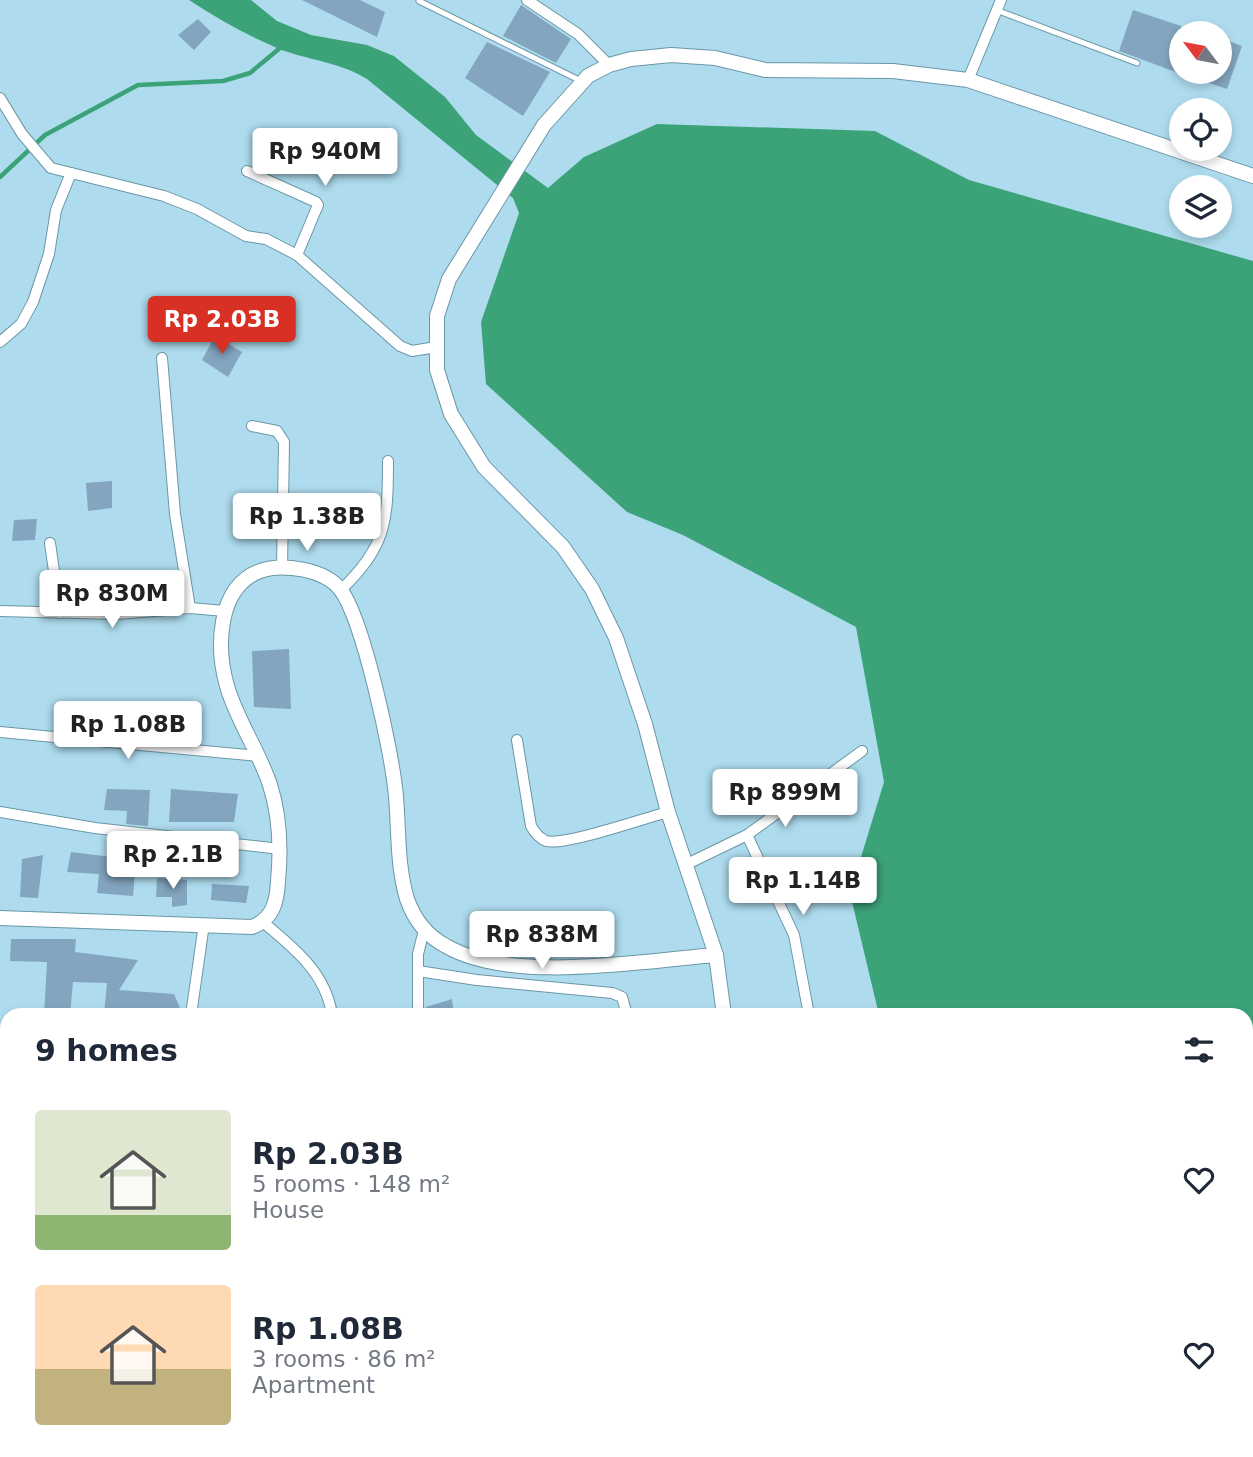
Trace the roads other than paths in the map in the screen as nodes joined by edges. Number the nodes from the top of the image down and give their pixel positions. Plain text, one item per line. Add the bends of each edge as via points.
1 (527, 0) edge
2 (419, 1) edge
3 (999, 5) edge
4 (1137, 63) dead end
5 (609, 65) junction
6 (968, 80) junction
7 (581, 81) junction
8 (0, 98) edge
9 (247, 170) dead end
10 (71, 173) junction
11 (1253, 176) edge
12 (297, 255) junction
13 (0, 342) edge
14 (436, 346) junction
15 (162, 358) dead end
16 (253, 426) dead end
17 (388, 461) dead end
18 (50, 543) dead end
19 (282, 568) junction
20 (341, 590) junction
21 (191, 608) junction
22 (0, 611) edge
23 (225, 611) junction
24 (60, 613) junction
25 (0, 732) edge
26 (517, 740) dead end
27 (862, 751) dead end
28 (258, 756) junction
29 (0, 812) edge
30 (668, 812) junction
31 (747, 835) junction
32 (280, 849) junction
33 (685, 865) junction
34 (0, 918) edge
35 (264, 923) junction
36 (204, 924) junction
37 (424, 930) junction
38 (716, 955) junction
39 (418, 971) junction
40 (192, 1008) edge
41 (331, 1008) edge
42 (418, 1008) edge
43 (625, 1008) edge
44 (723, 1008) edge
45 (808, 1008) edge

1 - 5 street via 578,34
2 - 7 lane
3 - 4 lane
3 - 6 street
5 - 6 street via 671,55 715,58 765,70 893,71
5 - 7 street
6 - 11 street
7 - 14 street via 544,125 449,279 437,316
8 - 10 street via 22,134 51,167
9 - 12 street via 318,205
10 - 12 street via 164,197
10 - 13 street via 56,210 49,254 33,302 20,324
12 - 14 street via 400,346 412,351
14 - 30 street via 451,414 484,467 564,547 592,589 616,638
15 - 21 street via 175,514
16 - 19 street via 277,430 284,442
17 - 20 street via 388,502 379,543 369,561
18 - 24 street
19 - 20 street via 331,580
19 - 23 street via 246,577
20 - 37 street via 358,631 383,727 396,795 400,872 408,901
21 - 23 street
21 - 24 street
22 - 24 street
23 - 28 street via 222,657 227,686
25 - 28 street
26 - 30 street via 531,826 539,838 549,842 570,838
27 - 31 street
28 - 32 street via 277,811
29 - 32 street
30 - 33 street
31 - 33 street
31 - 45 street via 794,935
32 - 35 street via 273,912
33 - 38 street
34 - 36 street
35 - 36 street via 252,927
35 - 41 street via 306,959
36 - 40 street
37 - 38 street via 444,946 492,965 552,967
37 - 39 street
38 - 44 street
39 - 42 street
39 - 43 street via 612,993 622,997

